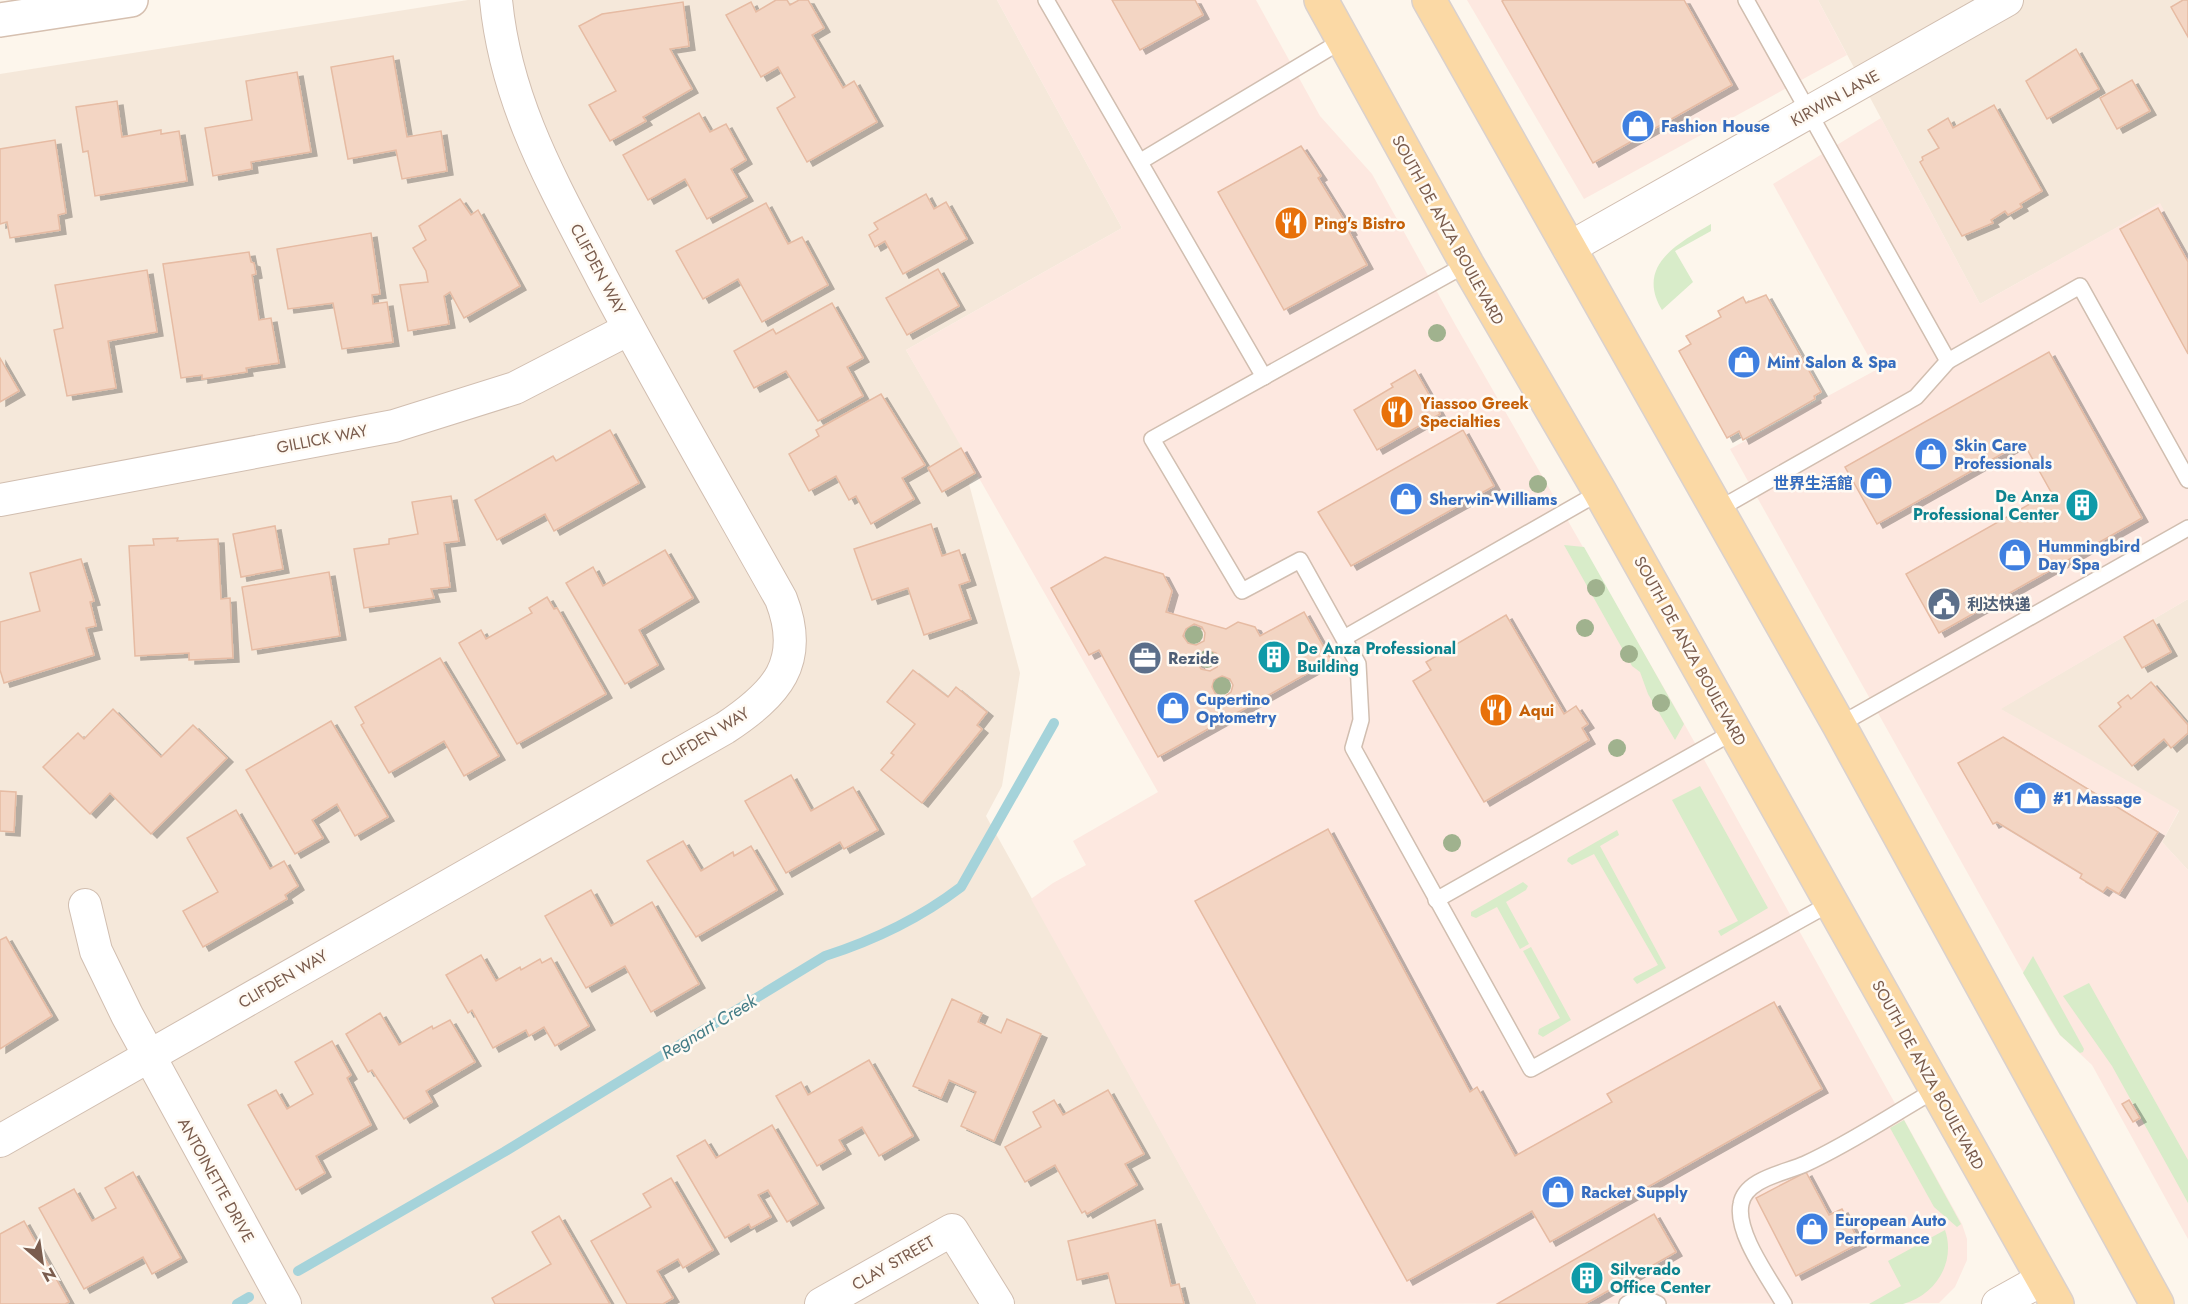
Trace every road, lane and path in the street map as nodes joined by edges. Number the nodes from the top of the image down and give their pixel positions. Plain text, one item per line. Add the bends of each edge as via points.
1 (131, 0) edge
2 (496, 0) edge
3 (1046, 0) edge
4 (1321, 0) edge
5 (1429, 0) edge
6 (1746, 0) edge
7 (2007, 0) edge
8 (36, 7) edge
9 (0, 20) edge
10 (1343, 40) junction
11 (1809, 113) junction
12 (1141, 161) junction
13 (1569, 248) junction
14 (1467, 264) junction
15 (629, 329) junction
16 (1948, 361) junction
17 (1264, 377) junction
18 (2188, 480) edge
19 (1600, 492) junction
20 (0, 500) edge
21 (1717, 510) junction
22 (2188, 528) edge
23 (1344, 638) junction
24 (1839, 725) junction
25 (1735, 731) junction
26 (1436, 900) junction
27 (1831, 903) junction
28 (85, 905) dead end
29 (147, 1056) junction
30 (1937, 1089) junction
31 (0, 1141) edge
32 (2050, 1292) edge
33 (285, 1304) edge
34 (821, 1304) edge
35 (998, 1304) edge
36 (1627, 1304) edge
37 (1658, 1304) edge
38 (1784, 1304) edge
39 (1998, 1304) edge
40 (2157, 1304) edge

1 - 8 main road
2 - 15 street, CLIFDEN WAY via 523,121
3 - 12 lane
4 - 10 main road, SOUTH DE ANZA BOULEVARD
5 - 13 main road
6 - 11 lane
7 - 11 street, KIRWIN LANE
8 - 9 main road
10 - 12 lane
10 - 14 main road, SOUTH DE ANZA BOULEVARD
11 - 13 street, KIRWIN LANE
11 - 16 lane
12 - 17 lane
13 - 21 main road
14 - 17 lane
14 - 19 main road, SOUTH DE ANZA BOULEVARD
15 - 20 street, GILLICK WAY via 515,388 394,426
15 - 29 street, CLIFDEN WAY via 781,599 790,622 791,639 789,659 779,680 767,697 725,728
16 - 18 lane via 2079,286
16 - 21 lane via 1916,397
17 - 23 lane via 1152,439 1242,591 1300,560
19 - 23 lane
19 - 25 main road, SOUTH DE ANZA BOULEVARD
21 - 24 main road
22 - 24 lane
23 - 26 lane via 1358,664 1361,720 1353,748
24 - 40 main road
25 - 26 lane
25 - 27 main road, SOUTH DE ANZA BOULEVARD
26 - 27 lane via 1531,1069
27 - 30 main road, SOUTH DE ANZA BOULEVARD
28 - 29 street, ANTOINETTE DRIVE via 101,965
29 - 31 street, CLIFDEN WAY
29 - 33 street, ANTOINETTE DRIVE
30 - 32 main road, SOUTH DE ANZA BOULEVARD
30 - 38 lane via 1833,1150 1761,1182 1743,1197 1741,1220 1748,1240
32 - 39 street
34 - 35 street, CLAY STREET via 952,1230
36 - 37 lane via 1641,1296

